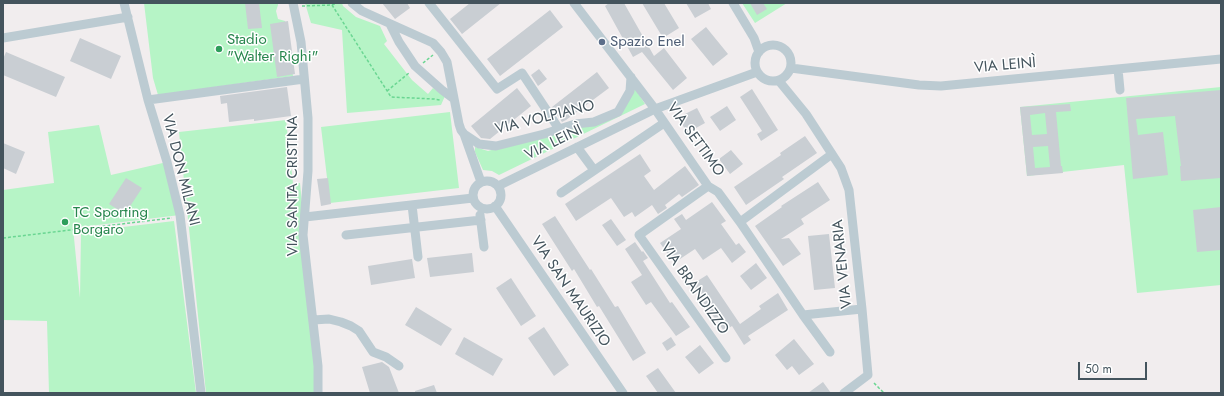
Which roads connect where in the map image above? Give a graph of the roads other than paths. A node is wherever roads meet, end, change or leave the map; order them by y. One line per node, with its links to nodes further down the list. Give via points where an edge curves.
1 (124, 3): 7 (street, VIA DON MILANI)
2 (352, 3): 8 (street, via 362,11)
3 (429, 3): 23 (street, via 497,89 522,73)
4 (574, 3): 15 (street, VIA SETTIMO)
5 (733, 3): 10 (street)
6 (294, 5): 16 (street, VIA SANTA CRISTINA)
7 (128, 16): 9 (street); 19 (street, VIA DON MILANI)
8 (390, 24): 20 (street, via 415,66); 20 (street, via 433,43 441,52 448,62)
9 (3, 38)
10 (762, 50): 12 (street, via 772,45 783,48 790,56); 14 (street, via 755,62)
11 (1221, 59): 13 (street, VIA LEINÌ)
12 (791, 68): 13 (street, VIA LEINÌ, via 941,86); 17 (street)
13 (1118, 69): 18 (street)
14 (757, 72): 17 (street, via 765,80); 21 (street, VIA LEINÌ)
15 (631, 77): 21 (street, VIA SETTIMO); 23 (street, VIA VOLPIANO, via 630,91 618,112 594,122)
16 (304, 79): 19 (street); 36 (street, VIA SANTA CRISTINA, via 308,118)
17 (780, 81): 26 (street, VIA VENARIA, via 806,114)
18 (1120, 90)
19 (148, 100): 49 (street, VIA DON MILANI, via 180,217)
20 (455, 101): 24 (street, via 459,124)
21 (655, 109): 22 (street, VIA SETTIMO); 25 (street, VIA LEINÌ)
22 (664, 123): 27 (street); 30 (street, VIA SETTIMO)
23 (560, 129): 24 (street, VIA VOLPIANO, via 496,146 479,144)
24 (464, 134): 28 (street)
25 (577, 147): 27 (street); 29 (street, VIA LEINÌ)
26 (832, 154): 38 (street); 43 (street, VIA VENARIA, via 842,168 849,190)
27 (594, 170): 31 (street)
28 (481, 182): 29 (street, via 490,181); 32 (street, via 474,188)
29 (498, 186): 34 (street, via 501,195)
30 (708, 186): 38 (street, VIA SETTIMO, via 718,192); 47 (street, VIA BRANDIZZO, via 639,235)
31 (561, 193)
32 (473, 198): 33 (street); 35 (street)
33 (412, 205): 36 (street); 39 (street)
34 (495, 206): 35 (street); 51 (street, VIA SAN MAURIZIO)
35 (482, 208): 37 (street)
36 (305, 217): 45 (street, VIA SANTA CRISTINA, via 303,235)
37 (481, 220): 39 (street); 41 (street)
38 (740, 222): 44 (street, VIA SETTIMO)
39 (414, 228): 40 (street); 42 (street)
40 (346, 235)
41 (484, 247)
42 (418, 257)
43 (862, 309): 44 (street); 52 (street, VIA VENARIA, via 868,375)
44 (803, 315): 46 (street, VIA SETTIMO)
45 (313, 320): 48 (street, via 329,319 351,326 359,331 373,352); 50 (street, VIA SANTA CRISTINA)
46 (830, 352)
47 (726, 358)
48 (399, 366)
49 (201, 393)
50 (318, 393)
51 (623, 393)
52 (844, 393)

